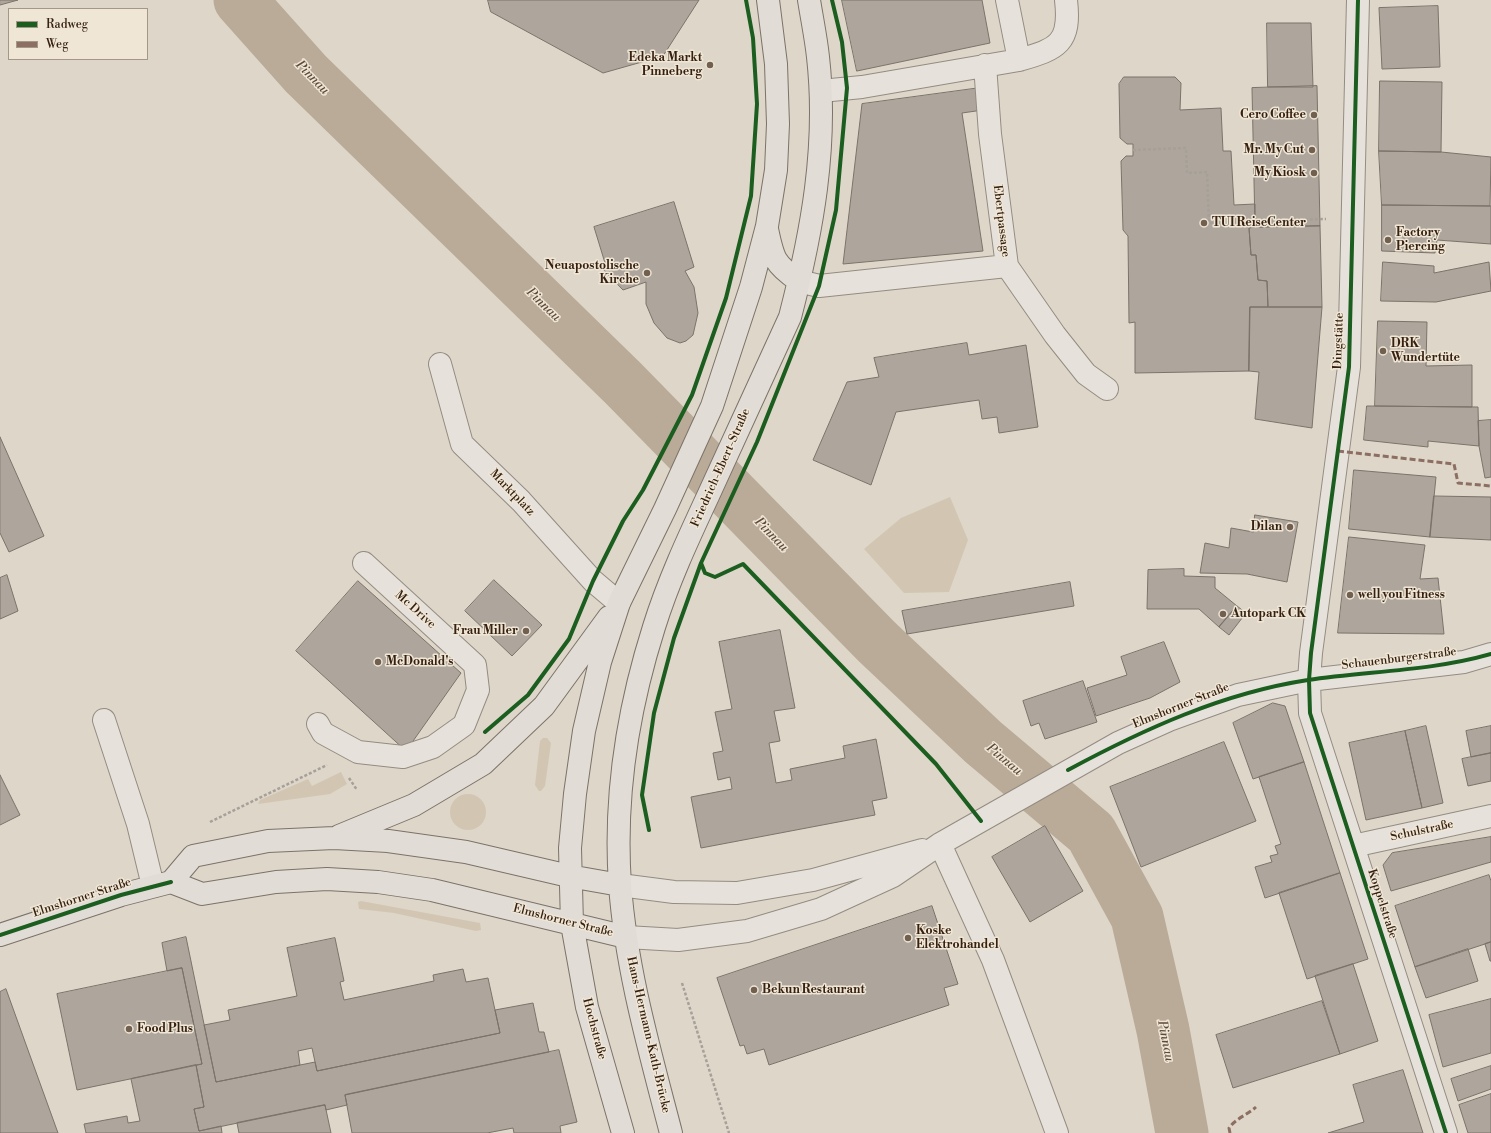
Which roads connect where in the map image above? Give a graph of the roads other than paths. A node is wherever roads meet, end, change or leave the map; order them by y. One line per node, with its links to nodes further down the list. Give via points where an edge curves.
1 (768, 0): 9 (main road, via 776,64 778,124 776,170)
2 (809, 0): 8 (main road, Friedrich-Ebert-Straße)
3 (1007, 0): 6 (street)
4 (1066, 0): 6 (street, via 1065,34 1057,45 1042,54)
5 (1358, 0): 17 (street, Dingstätte, via 1349,367)
6 (1019, 60): 7 (street)
7 (985, 65): 8 (street, via 862,87); 10 (street, Ebertpassage, via 990,134)
8 (821, 91): 11 (main road, Friedrich-Ebert-Straße, via 817,187)
9 (767, 226): 11 (main road, via 772,253 781,269); 15 (main road, via 751,287 712,406)
10 (1007, 266): 11 (street, via 819,286); 13 (street, Ebertpassage, via 1054,335 1086,374)
11 (799, 282): 26 (main road, Friedrich-Ebert-Straße, via 790,317 671,578 654,626 640,675 623,776 619,827)
12 (440, 364): 15 (street, Marktplatz, via 462,444 521,501 593,581)
13 (1107, 389)
14 (364, 563): 19 (street, Mc Drive, via 475,665 478,690 464,725 433,747 403,757 358,752 323,733)
15 (618, 603): 21 (main road, Elmshorner Straße, via 544,706 483,764 414,804); 24 (main road, via 600,662 584,731 572,821)
16 (1491, 654): 17 (street, Schauenburgerstraße, via 1464,662)
17 (1308, 680): 22 (street, Elmshorner Straße, via 1238,694 1118,743); 23 (street, Koppelstraße, via 1310,713)
18 (104, 720): 25 (street, via 138,824)
19 (318, 724)
20 (1491, 816): 23 (street, Schulstraße)
21 (334, 838): 24 (main road, Elmshorner Straße, via 388,841 466,852); 25 (main road, Elmshorner Straße, via 268,841 193,856)
22 (940, 844): 26 (street, Elmshorner Straße, via 813,880 737,893 674,892); 29 (street, Elmshorner Straße, via 893,876 821,909 747,931 678,940); 32 (street, via 993,960)
23 (1353, 846): 33 (street, Koppelstraße)
24 (569, 876): 26 (main road, Elmshorner Straße); 27 (main road)
25 (162, 884): 27 (main road, Elmshorner Straße, via 202,894 276,882 327,879 378,882 432,890); 28 (main road, Elmshorner Straße)
26 (620, 885): 29 (main road, Friedrich-Ebert-Straße)
27 (572, 924): 29 (main road, Elmshorner Straße); 30 (main road, Hochstraße, via 587,1007)
28 (0, 935)
29 (626, 937): 31 (main road, Hans-Hermann-Kath-Brücke, via 644,1025)
30 (623, 1133)
31 (671, 1133)
32 (1057, 1133)
33 (1446, 1133)

